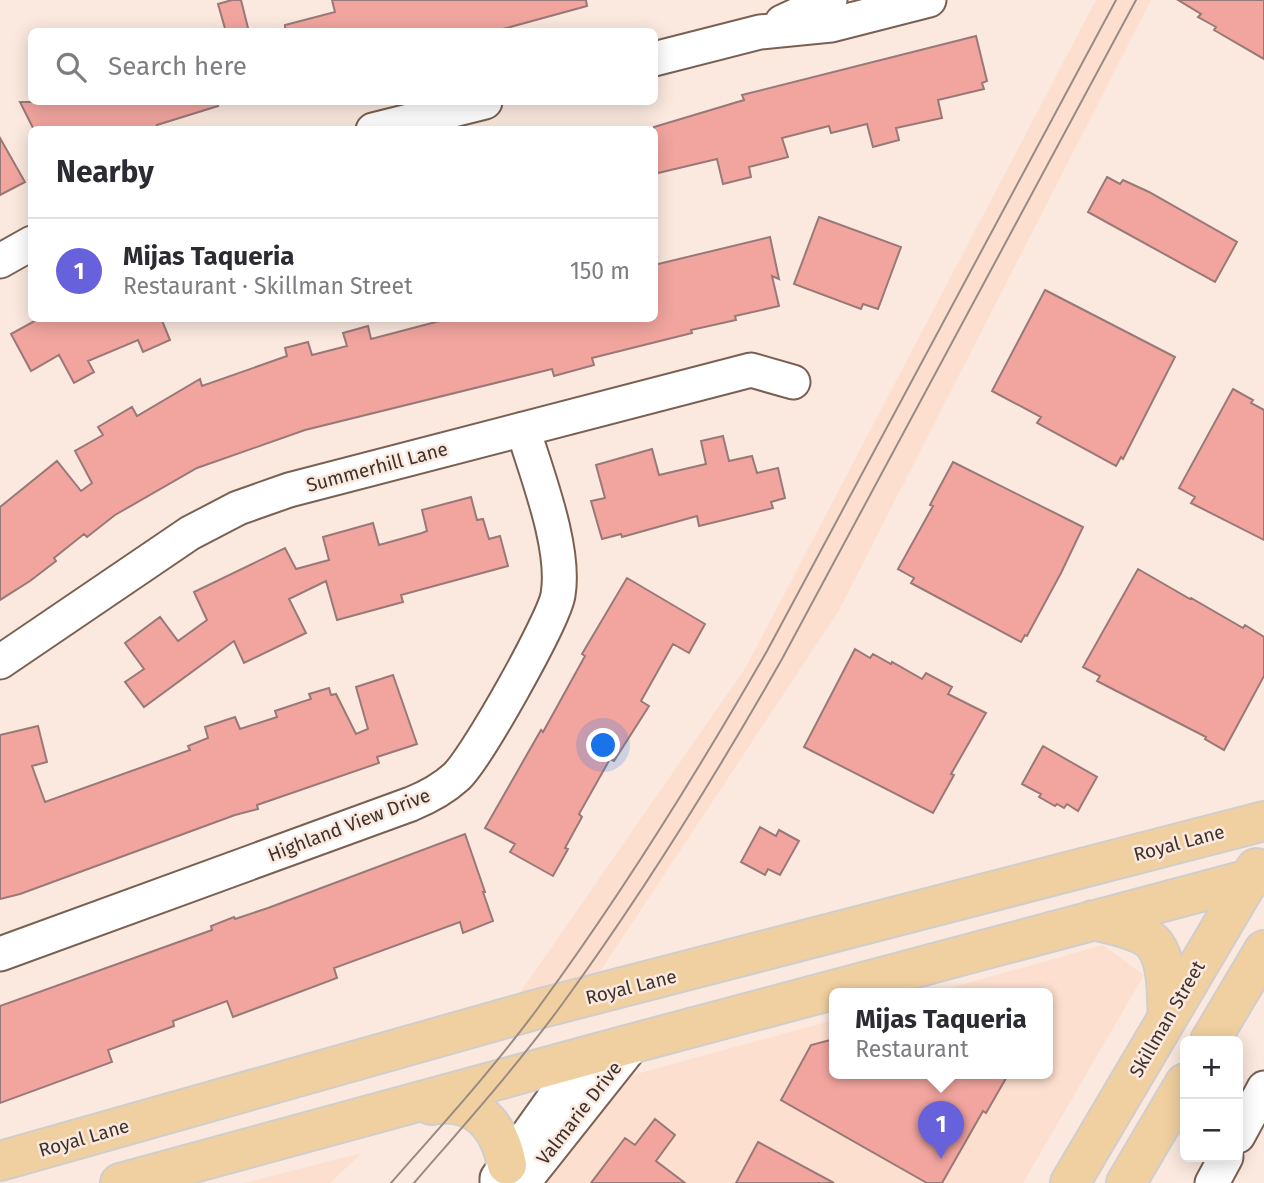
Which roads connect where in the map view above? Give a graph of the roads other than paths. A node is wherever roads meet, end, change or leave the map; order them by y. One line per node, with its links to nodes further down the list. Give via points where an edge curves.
1 (831, 0): 3 (street)
2 (929, 0): 3 (street, via 831,25)
3 (760, 32): 4 (street)
4 (658, 58)
5 (473, 105): 6 (street)
6 (389, 126)
7 (28, 245): 8 (street)
8 (0, 261)
9 (793, 382): 10 (street, Summerhill Lane, via 751,370)
10 (523, 429): 11 (street, Summerhill Lane, via 289,490 238,508 190,533); 17 (street, Highland View Drive, via 557,552 558,596 541,636 458,775 433,795 411,804)
11 (0, 662)
12 (1264, 821): 15 (main road, Royal Lane)
13 (1259, 870): 14 (main road); 20 (main road, Skillman Street)
14 (1093, 920): 18 (main road); 20 (main road, via 1138,934 1155,945 1163,966)
15 (855, 928): 23 (main road, via 779,976 653,1011 607,1037); 28 (main road, Royal Lane, via 538,1009)
16 (1264, 950): 21 (main road)
17 (0, 954)
18 (839, 988)
19 (829, 991): 22 (main road)
20 (1168, 1017): 32 (main road, Skillman Street)
21 (1213, 1036)
22 (634, 1043): 23 (main road); 30 (street, Valmarie Drive)
23 (583, 1057): 26 (main road); 30 (street, Valmarie Drive)
24 (1264, 1088): 27 (street)
25 (1180, 1091): 33 (main road)
26 (370, 1115): 30 (main road, via 447,1102 476,1111 495,1129); 31 (main road)
27 (1243, 1127)
28 (0, 1161)
29 (1223, 1162): 34 (street)
30 (509, 1177)
31 (120, 1183)
32 (1070, 1183)
33 (1126, 1183)
34 (1212, 1183)

